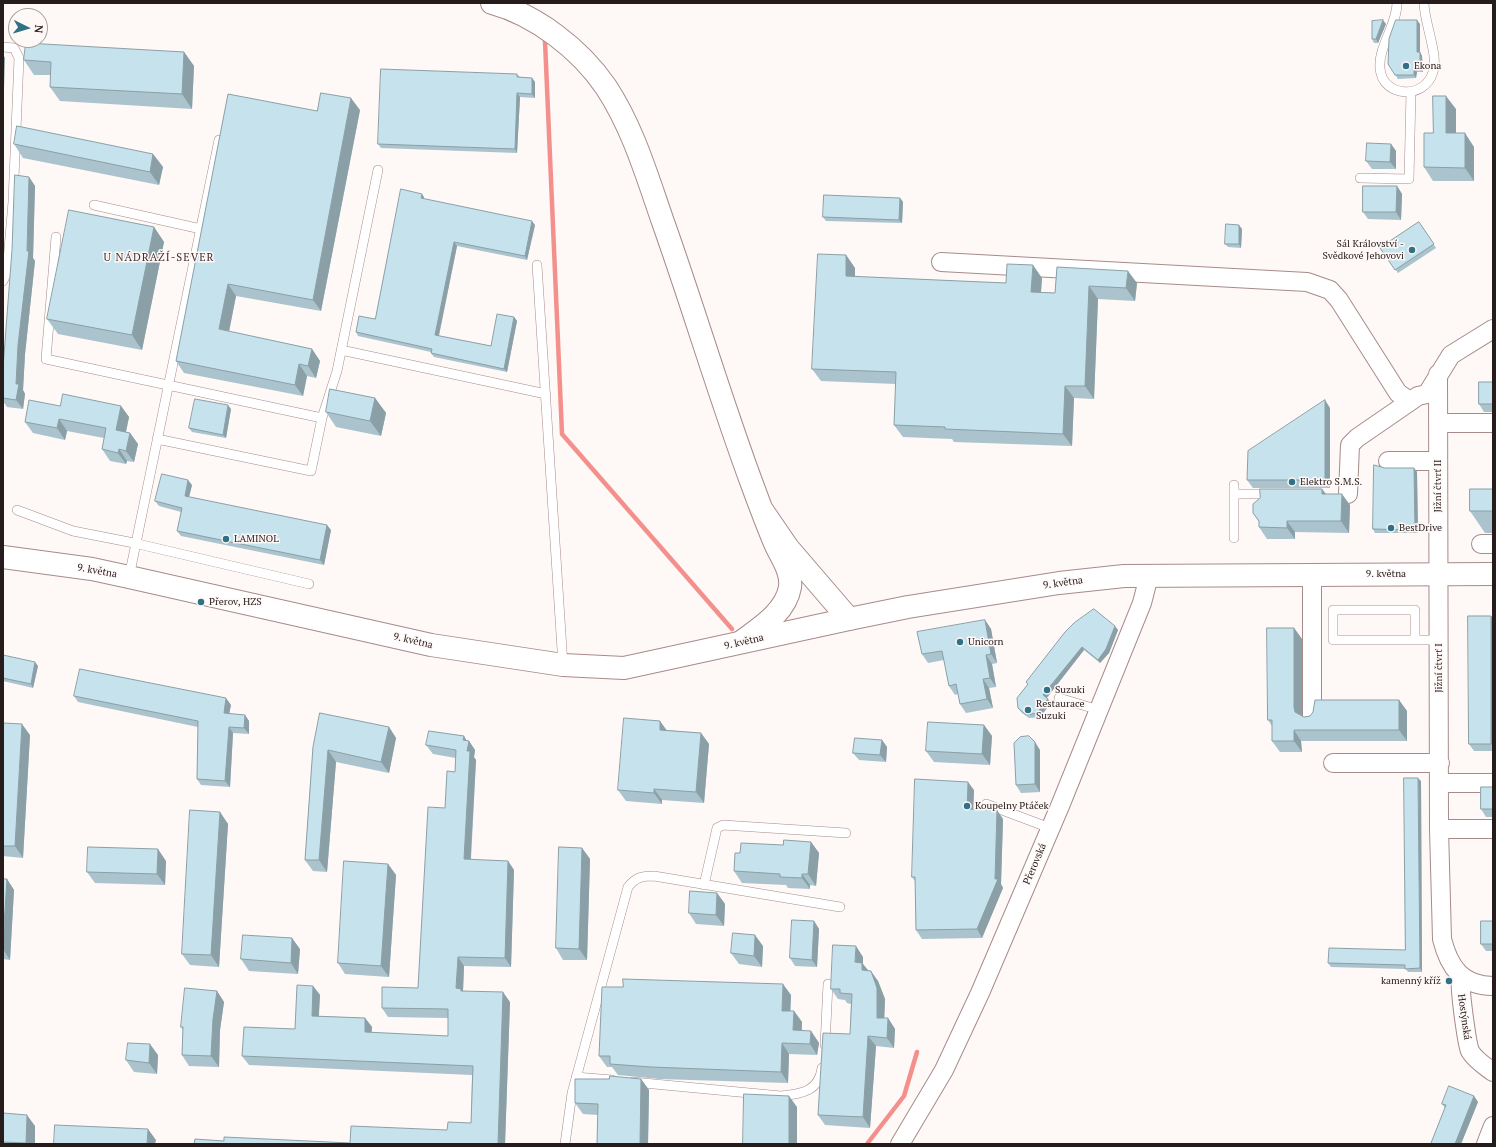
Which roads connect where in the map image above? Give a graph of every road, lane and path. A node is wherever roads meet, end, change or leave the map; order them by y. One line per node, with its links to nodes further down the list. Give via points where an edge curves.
1 (492, 3): 30 (main road, via 529,18 568,46 588,64 606,87 620,113 648,180 740,453)
2 (1397, 3): 5 (lane, via 1397,12 1380,67 1382,77 1393,89)
3 (1424, 3): 5 (lane, via 1434,71 1426,85)
4 (3, 47): 14 (lane, via 14,48 19,58 13,202 7,272)
5 (1411, 92): 8 (lane, via 1409,179)
6 (221, 131): 10 (lane)
7 (378, 170): 16 (lane)
8 (1360, 178)
9 (94, 205): 10 (lane)
10 (200, 229): 18 (lane)
11 (56, 237): 18 (lane, via 46,359)
12 (941, 262): 20 (street, via 1307,282 1330,290 1339,300 1398,393)
13 (537, 265): 19 (lane)
14 (3, 281)
15 (1493, 329): 17 (street, via 1450,355)
16 (341, 350): 19 (lane); 21 (lane)
17 (1438, 374): 20 (street, via 1427,394); 22 (street, Jižní čtvrť II)
18 (168, 386): 21 (lane); 24 (lane)
19 (546, 394): 44 (lane)
20 (1410, 401): 28 (street, via 1350,445)
21 (322, 418): 24 (lane, via 311,471)
22 (1439, 423): 23 (street); 26 (street, Jižní čtvrť II)
23 (1493, 423)
24 (157, 439): 32 (lane)
25 (1388, 461): 26 (street)
26 (1438, 461): 35 (street, Jižní čtvrť II)
27 (1280, 494): 31 (lane, via 1234,490)
28 (1344, 494)
29 (17, 510): 32 (lane, via 73,531)
30 (762, 510): 40 (main road, via 788,548); 43 (main road, via 774,543 788,569 790,586 783,605 776,614)
31 (1234, 538)
32 (134, 543): 38 (lane); 39 (lane)
33 (3, 557): 38 (main road, 9. května, via 92,569)
34 (1312, 574): 35 (main road, 9. května); 37 (main road, 9. května); 47 (street)
35 (1439, 574): 36 (main road, 9. května); 42 (street, Jižní čtvrť I)
36 (1493, 574)
37 (1149, 576): 40 (main road, 9. května, via 1059,583); 46 (street, Přerovská, via 1142,603)
38 (129, 577): 44 (main road, 9. května, via 431,645)
39 (309, 584)
40 (849, 619): 43 (main road, 9. května)
41 (1415, 640): 41 (lane, via 1415,610 1333,610 1333,640); 42 (lane)
42 (1439, 640): 49 (street, Jižní čtvrť I)
43 (741, 642): 44 (main road, 9. května, via 624,668)
44 (564, 665)
45 (1059, 698): 46 (lane)
46 (1099, 710): 53 (street, Přerovská)
47 (1312, 718)
48 (1333, 763): 49 (street)
49 (1440, 763): 50 (street, Jižní čtvrť I)
50 (1440, 783): 51 (street); 54 (street, Jižní čtvrť I)
51 (1493, 783)
52 (986, 804): 53 (lane)
53 (1050, 828): 66 (street, Přerovská, via 980,993 950,1056)
54 (1439, 829): 55 (street); 59 (street, Jižní čtvrť I, via 1442,940)
55 (1493, 829)
56 (846, 833): 57 (lane, via 723,825 717,828)
57 (704, 885): 58 (lane); 63 (lane, via 654,876 639,876 628,887)
58 (840, 907)
59 (1456, 970): 61 (street, via 1478,984); 62 (street, Hostýnská, via 1468,1046 1476,1058)
60 (828, 984): 63 (lane, via 821,1078 812,1088 797,1095 781,1096)
61 (1493, 986)
62 (1493, 1072)
63 (576, 1077): 65 (lane)
64 (1493, 1126): 67 (street)
65 (565, 1144)
66 (900, 1144)
67 (1486, 1144)

